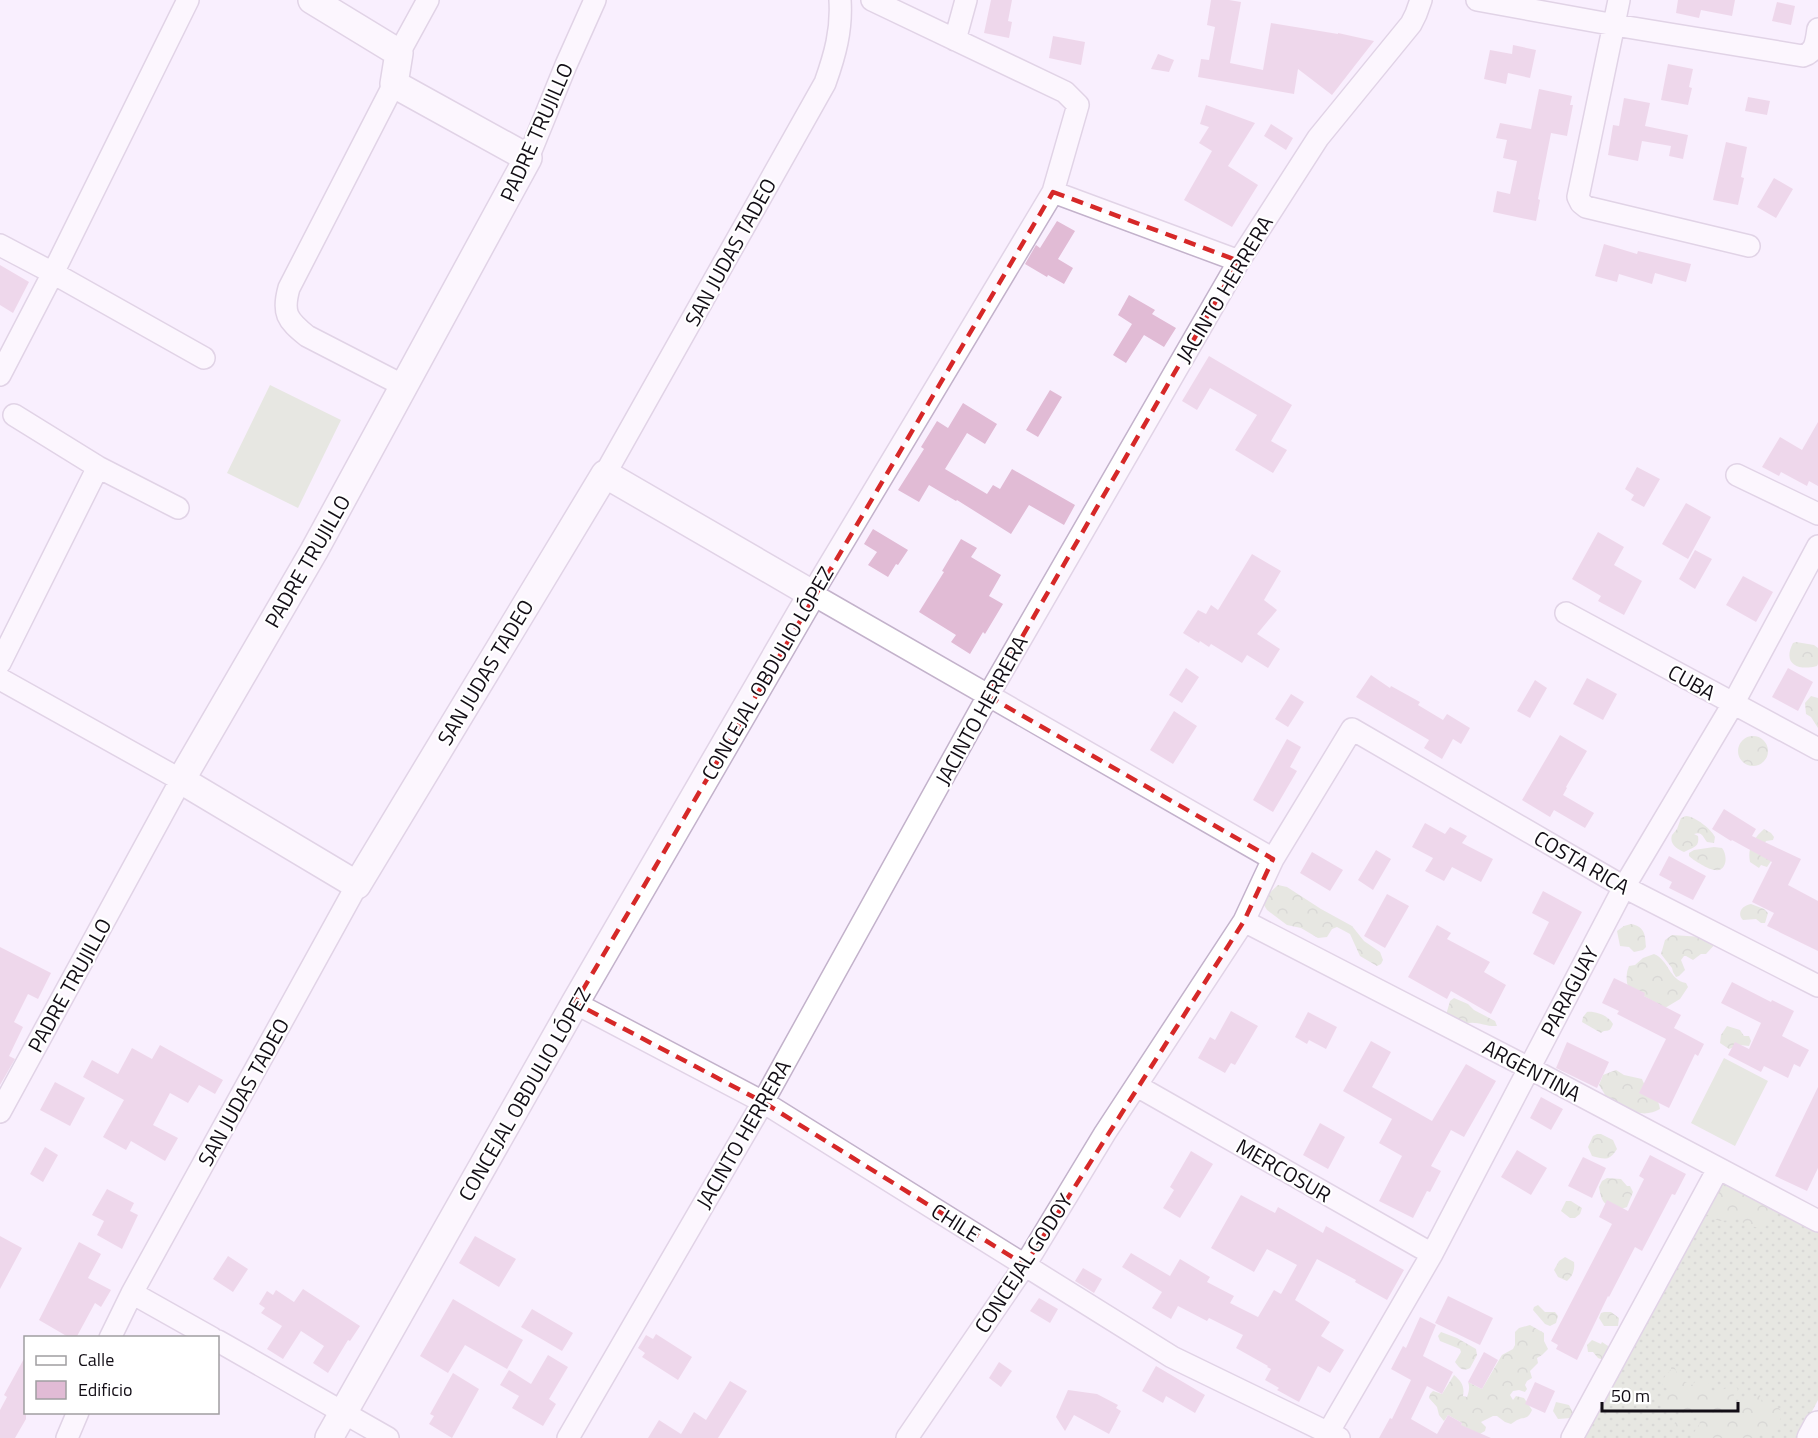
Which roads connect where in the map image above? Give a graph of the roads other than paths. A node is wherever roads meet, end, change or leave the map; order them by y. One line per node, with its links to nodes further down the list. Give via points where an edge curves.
1 (188, 0): 21 (street)
2 (312, 0): 14 (street)
3 (428, 0): 14 (street)
4 (596, 0): 16 (street, PADRE TRUJILLO)
5 (840, 0): 27 (street, SAN JUDAS TADEO, via 836,50 825,83)
6 (872, 0): 13 (street, CONCEJAL OBDULIO LÓPEZ)
7 (966, 0): 13 (street)
8 (1421, 0): 20 (street, JACINTO HERRERA, via 1411,24 1311,147)
9 (1476, 0): 11 (street)
10 (1619, 0): 11 (street)
11 (1615, 26): 12 (street, via 1803,56 1814,48); 19 (street, via 1579,201 1586,207)
12 (1818, 29)
13 (955, 40): 17 (street, CONCEJAL OBDULIO LÓPEZ, via 1065,92 1078,105)
14 (399, 53): 15 (street)
15 (394, 84): 16 (street); 24 (street, via 289,288 285,303 286,316 306,336)
16 (528, 158): 24 (street, PADRE TRUJILLO)
17 (1053, 192): 20 (street); 32 (street, CONCEJAL OBDULIO LÓPEZ)
18 (0, 245): 21 (street)
19 (1749, 246)
20 (1239, 261): 36 (street, JACINTO HERRERA)
21 (53, 273): 22 (street); 23 (street)
22 (204, 358)
23 (0, 375)
24 (404, 386): 40 (street, PADRE TRUJILLO)
25 (14, 415): 26 (street)
26 (98, 467): 29 (street); 34 (street)
27 (605, 474): 32 (street); 42 (street, SAN JUDAS TADEO)
28 (1737, 474): 30 (street)
29 (177, 508)
30 (1818, 514)
31 (1818, 546): 37 (street, PARAGUAY)
32 (812, 594): 36 (street); 46 (street, CONCEJAL OBDULIO LÓPEZ)
33 (1566, 613): 37 (street, CUBA)
34 (0, 663)
35 (0, 678): 40 (street)
36 (988, 696): 41 (street); 49 (street, JACINTO HERRERA)
37 (1733, 704): 39 (street, CUBA); 43 (street, PARAGUAY)
38 (1352, 729): 41 (street, CONCEJAL GODOY); 43 (street, COSTA RICA)
39 (1818, 749)
40 (181, 780): 42 (street); 50 (street, PADRE TRUJILLO)
41 (1273, 860): 44 (street, CONCEJAL GODOY)
42 (357, 885): 55 (street, SAN JUDAS TADEO)
43 (1624, 887): 45 (street, COSTA RICA); 47 (street, PARAGUAY)
44 (1244, 921): 47 (street, ARGENTINA); 48 (street, CONCEJAL GODOY)
45 (1818, 986)
46 (575, 1003): 49 (street, CHILE); 59 (street, CONCEJAL OBDULIO LÓPEZ)
47 (1529, 1068): 51 (street, ARGENTINA); 53 (street, PARAGUAY)
48 (1137, 1086): 53 (street, MERCOSUR); 54 (street, CONCEJAL GODOY)
49 (763, 1102): 54 (street, CHILE); 66 (street, JACINTO HERRERA)
50 (0, 1112)
51 (1718, 1169): 52 (street, ARGENTINA); 68 (street)
52 (1818, 1221)
53 (1432, 1254): 62 (street, PARAGUAY)
54 (1025, 1265): 62 (street, CHILE, via 1173,1357); 67 (street, CONCEJAL GODOY)
55 (132, 1293): 56 (street, SAN JUDAS TADEO); 57 (street)
56 (111, 1336)
57 (208, 1336)
58 (219, 1342): 59 (street)
59 (344, 1411): 64 (street, CONCEJAL OBDULIO LÓPEZ); 65 (street)
60 (78, 1414): 63 (street)
61 (1818, 1425): 69 (street)
62 (1331, 1436)
63 (67, 1438)
64 (329, 1438)
65 (388, 1438)
66 (567, 1438)
67 (907, 1438)
68 (1572, 1438)
69 (1811, 1438)

